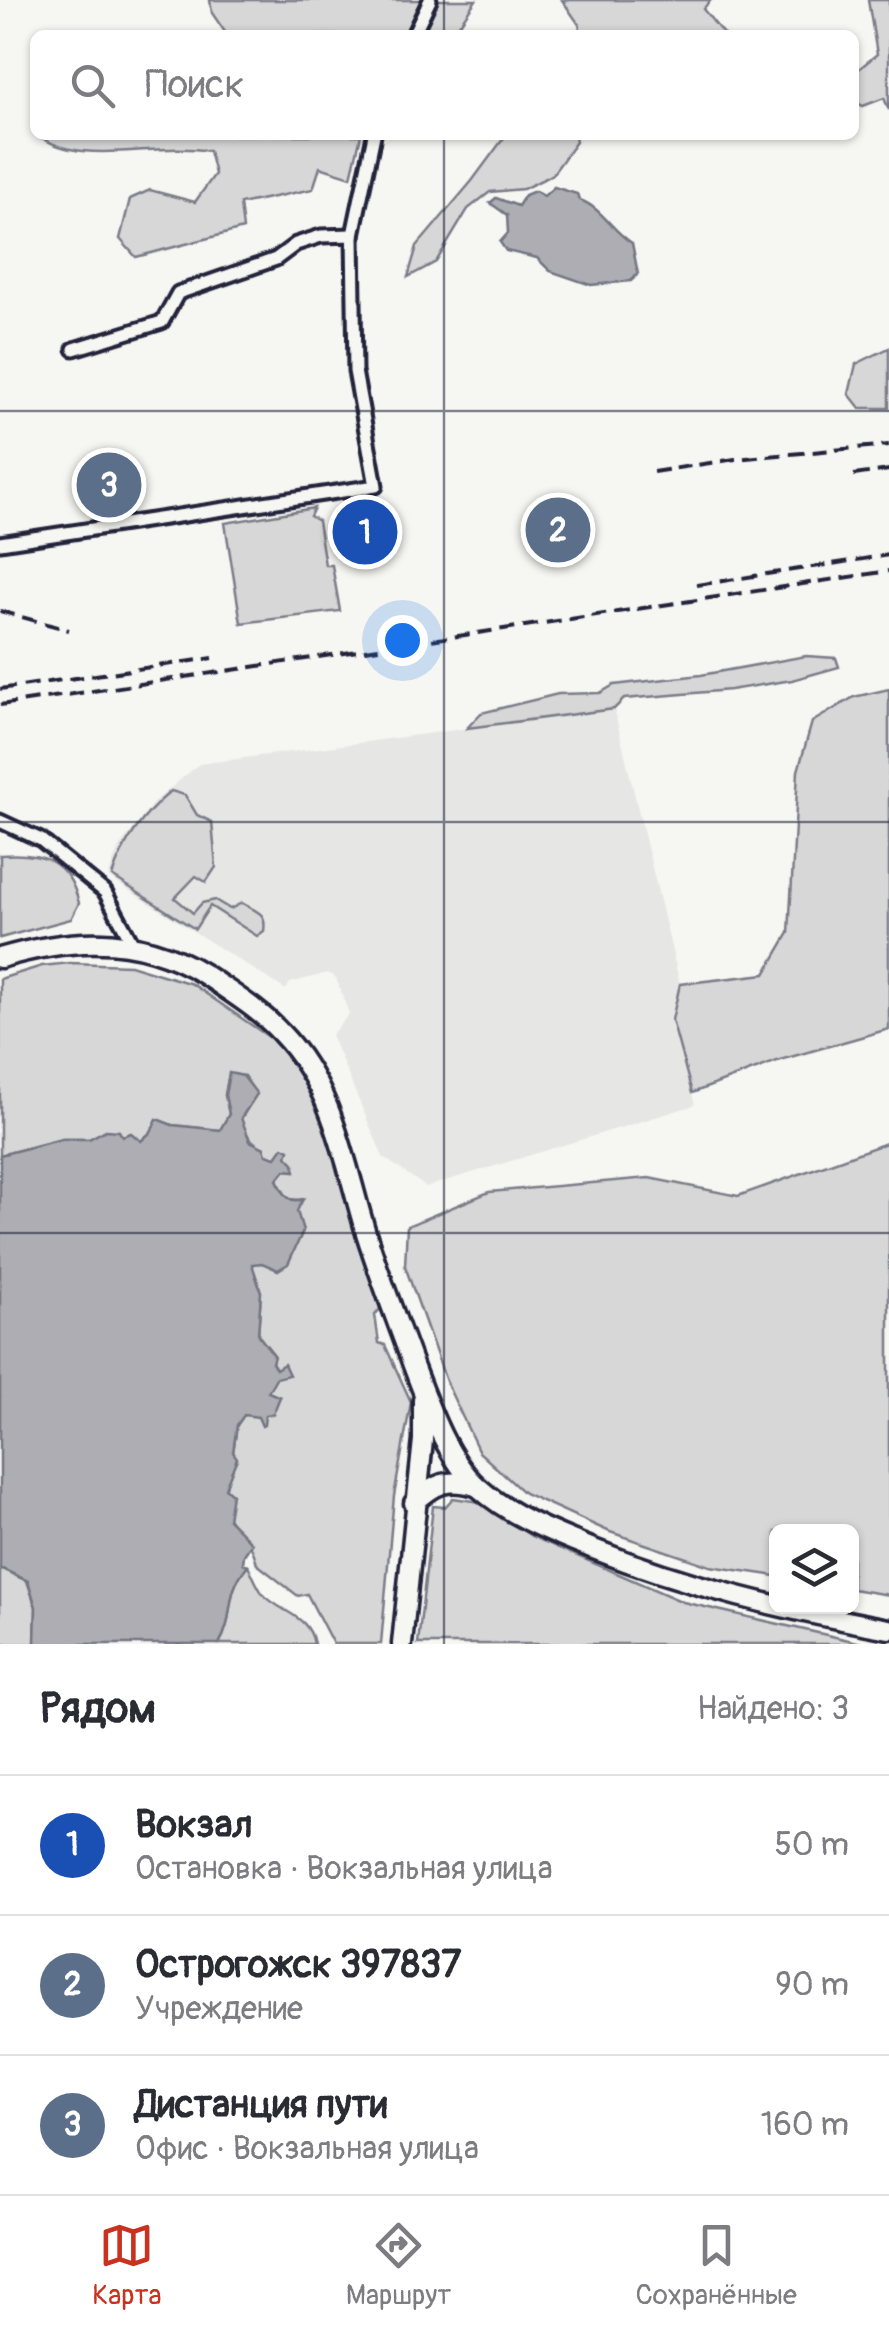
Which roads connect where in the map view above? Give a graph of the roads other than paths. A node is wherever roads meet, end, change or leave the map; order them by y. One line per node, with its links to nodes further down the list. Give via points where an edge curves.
1 (430, 0): 2 (street)
2 (416, 30)
3 (373, 140): 4 (street)
4 (354, 235): 5 (street, via 296,244 276,259 178,293 162,322); 6 (street, via 354,370 376,486)
5 (74, 349)
6 (0, 543)
7 (0, 820): 8 (street, via 40,840 105,892)
8 (134, 946): 9 (main road, via 70,943); 10 (main road, via 200,971 282,1034 302,1061 343,1146)
9 (0, 958)
10 (422, 1390): 11 (main road); 12 (main road)
11 (476, 1486): 12 (main road, via 438,1482); 13 (main road, via 520,1517 636,1566 748,1601)
12 (414, 1503): 14 (main road)
13 (889, 1629)
14 (402, 1644)

